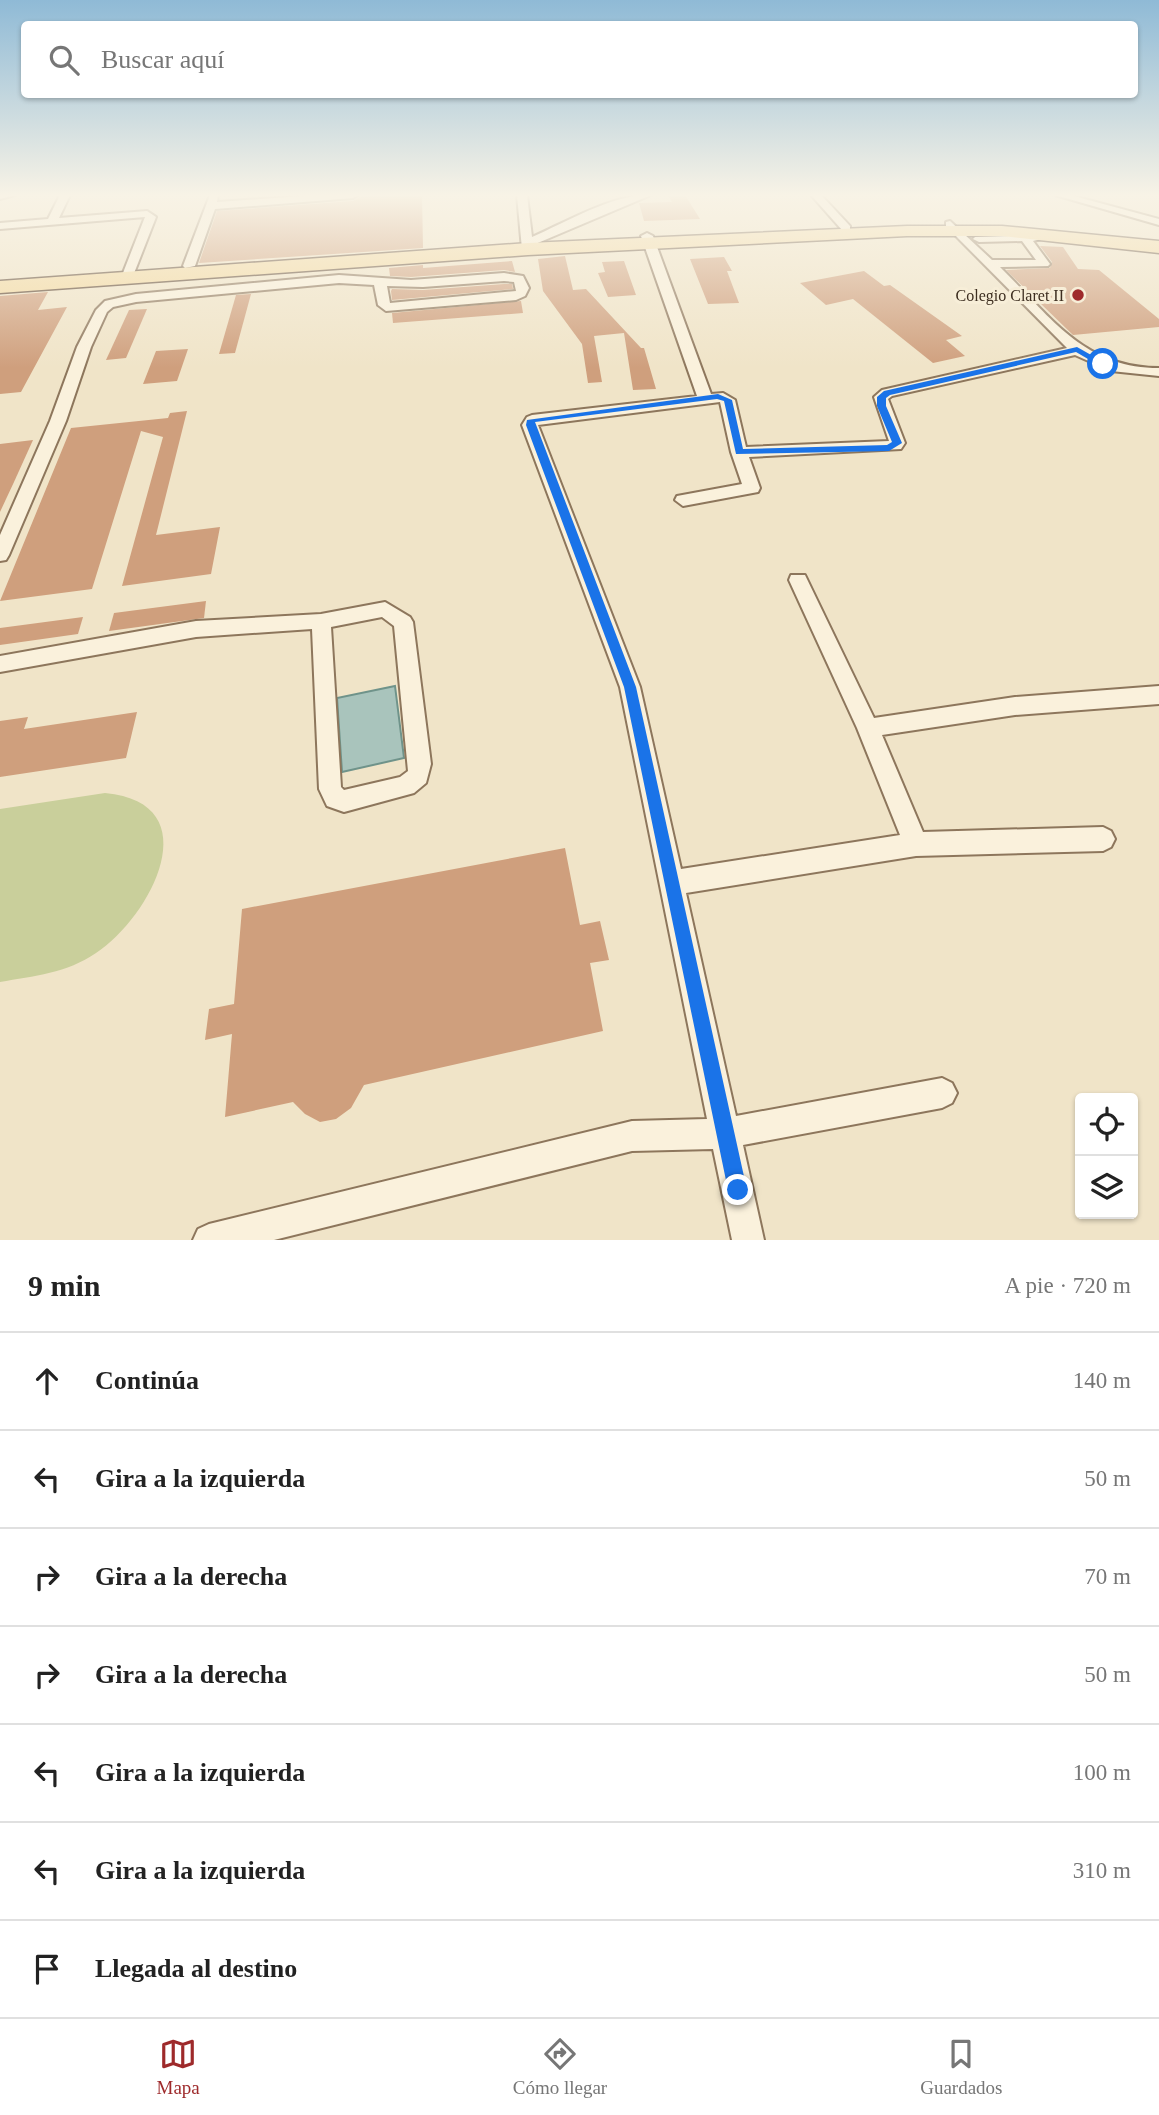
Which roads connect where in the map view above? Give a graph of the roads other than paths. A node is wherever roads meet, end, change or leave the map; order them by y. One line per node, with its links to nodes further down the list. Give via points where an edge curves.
1 (137, 253): 11 (street)
2 (195, 253): 10 (street)
3 (412, 253): 10 (main road)
4 (430, 253): 11 (main road)
5 (653, 253): 19 (street)
6 (985, 253): 9 (street)
7 (985, 253): 9 (street)
8 (1036, 253): 9 (street, via 1044,264)
9 (995, 263): 17 (street)
10 (190, 266): 11 (main road)
11 (128, 274): 12 (main road); 15 (main road)
12 (0, 279)
13 (380, 282): 14 (street); 16 (street, via 386,307); 22 (street, via 339,279 109,304 84,347 58,421)
14 (450, 282): 16 (street); 16 (street, via 504,276 522,283 516,296)
15 (0, 287)
16 (453, 301)
17 (1077, 350): 18 (street, via 1117,369); 20 (street, via 887,393 881,397 882,406 897,443 889,448)
18 (1159, 372)
19 (705, 397): 20 (street, via 728,400); 30 (street, via 538,417 530,425 630,687)
20 (739, 452): 21 (street, via 752,488)
21 (683, 500)
22 (0, 555)
23 (797, 580): 27 (street)
24 (321, 621): 24 (street, via 385,609 403,622 420,764 418,776 406,786 344,801 335,798 330,789); 25 (street, via 206,628)
25 (0, 664)
26 (1159, 695): 27 (street, via 1015,706)
27 (868, 728): 29 (street)
28 (1103, 839): 29 (street)
29 (916, 844): 30 (street)
30 (672, 883): 32 (street)
31 (942, 1093): 32 (street)
32 (727, 1133): 33 (street, via 632,1136); 35 (street)
33 (286, 1231): 34 (street)
34 (209, 1240)
35 (748, 1240)

